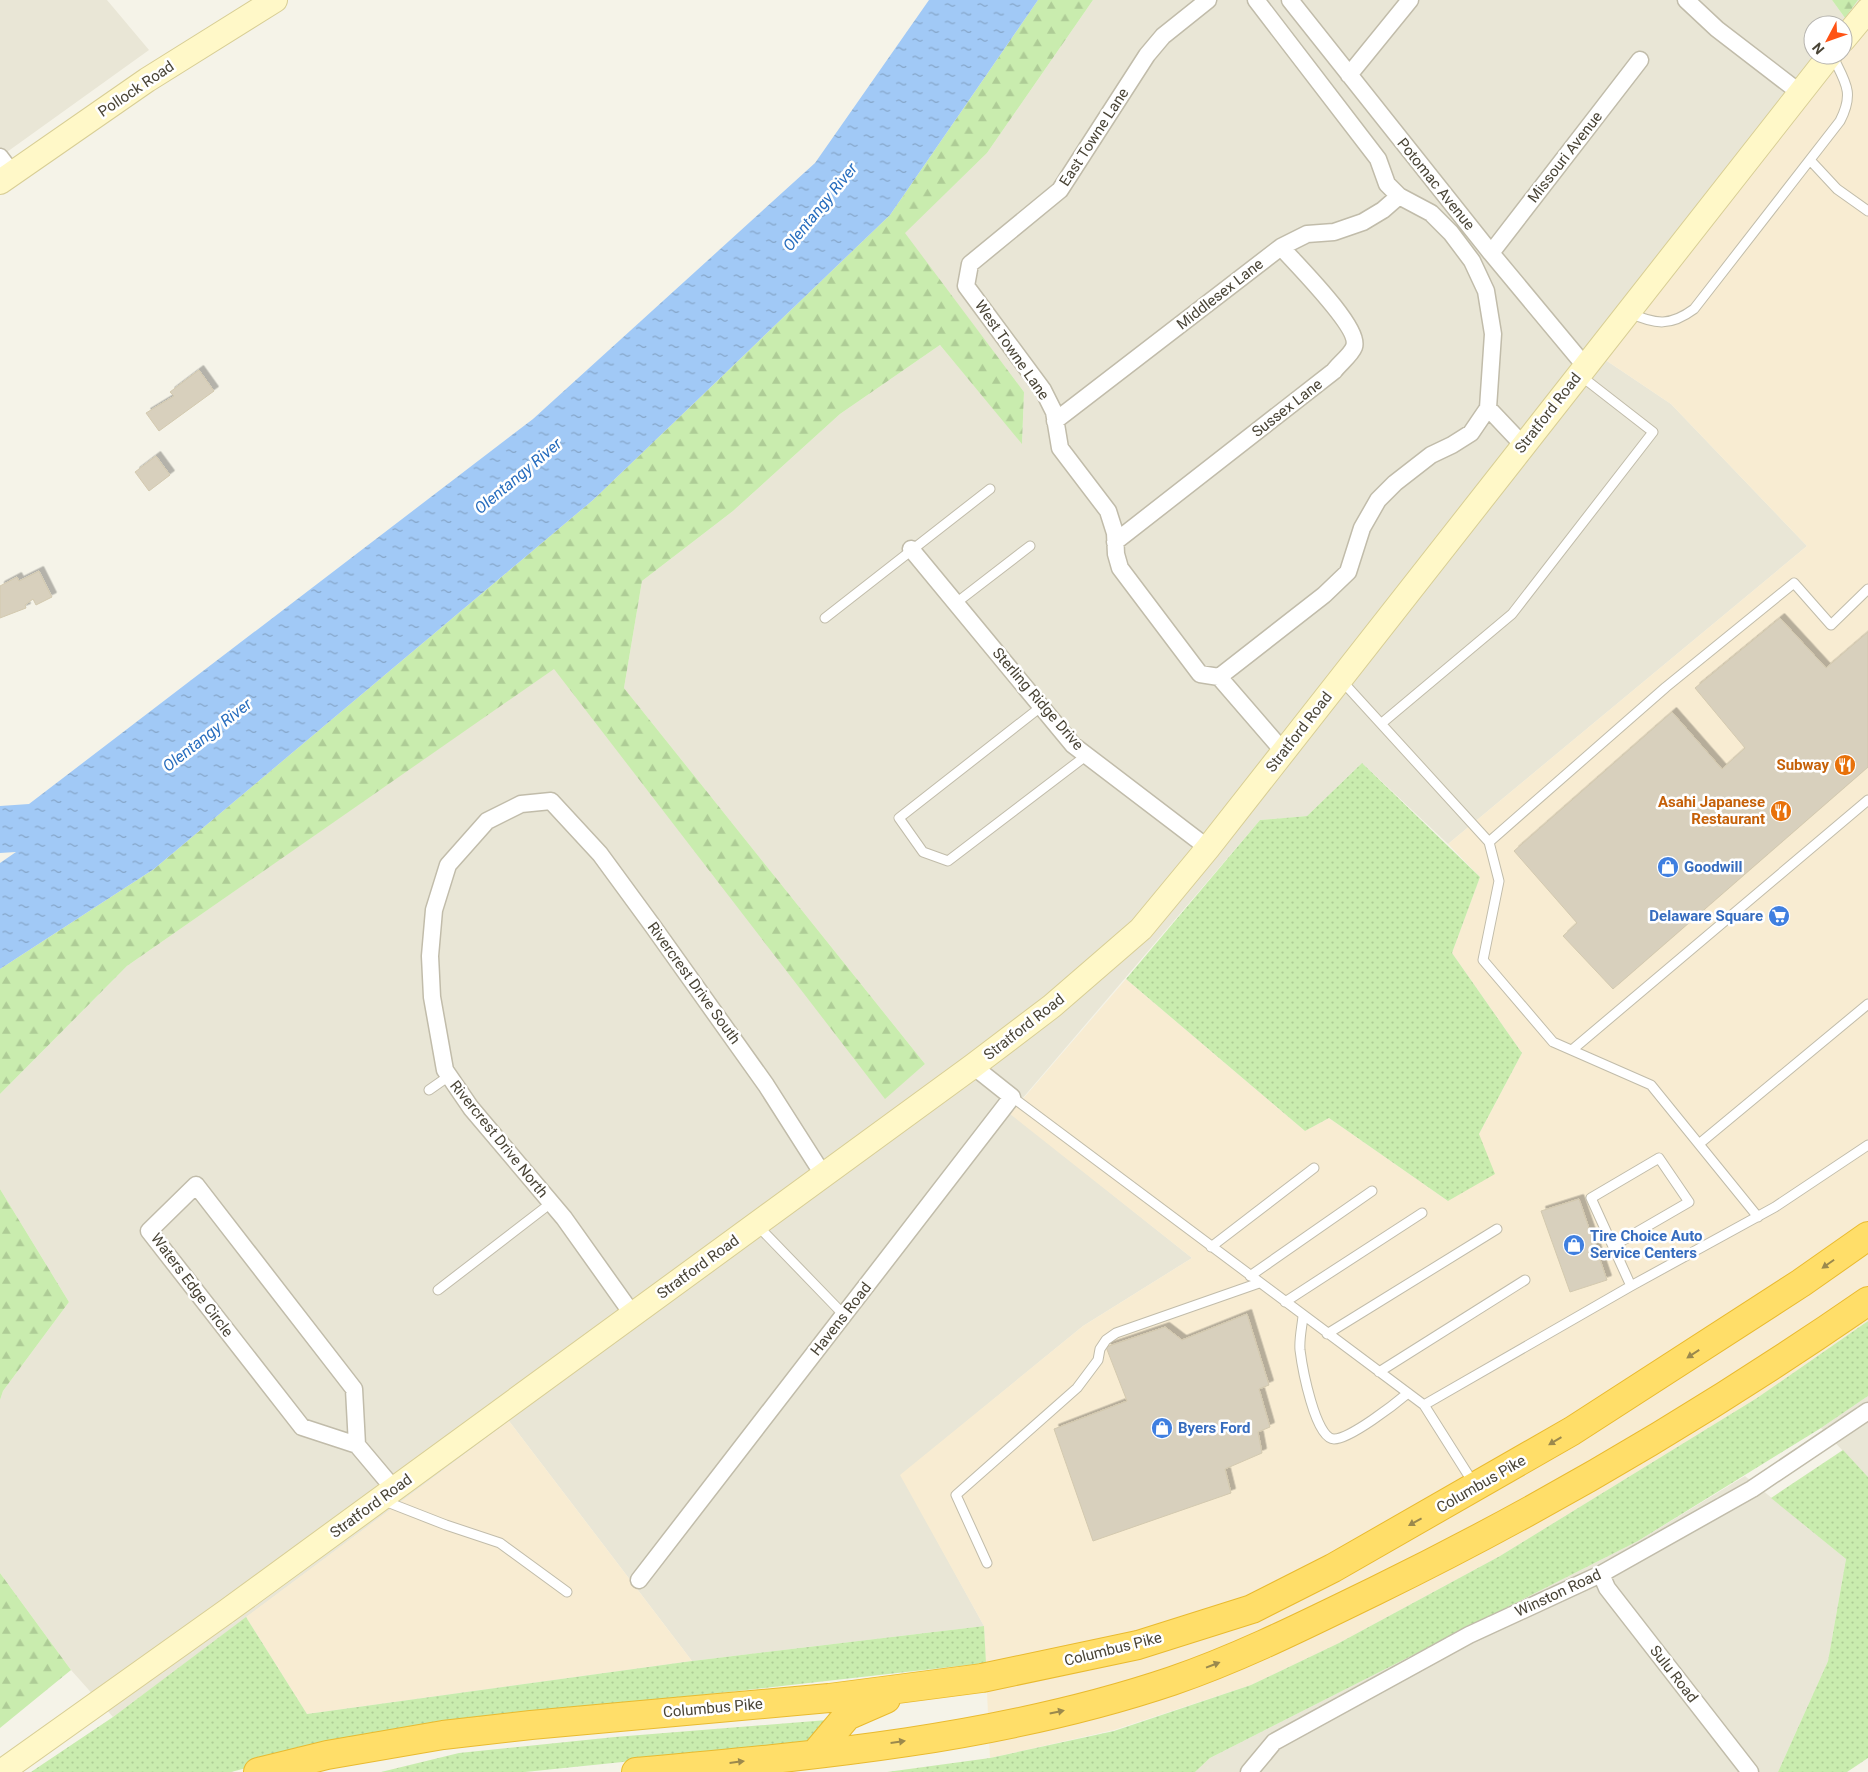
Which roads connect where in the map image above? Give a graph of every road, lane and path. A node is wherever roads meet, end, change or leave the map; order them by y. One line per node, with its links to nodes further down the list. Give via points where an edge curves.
1 (275, 0): 15 (street, Pollock Road)
2 (1208, 0): 20 (street, East Towne Lane, via 1163,36 1147,55 1060,190)
3 (1256, 0): 16 (street, via 1378,160 1387,184)
4 (1290, 0): 12 (street, Potomac Avenue)
5 (1410, 0): 12 (street)
6 (1686, 0): 13 (street, via 1717,29)
7 (1868, 10): 8 (street)
8 (1853, 28)
9 (1640, 60): 19 (street, Missouri Avenue)
10 (1822, 65): 13 (street, Stratford Road)
11 (1836, 65): 14 (lane, via 1848,88 1848,105 1840,121)
12 (1348, 75): 19 (street, Potomac Avenue)
13 (1799, 92): 21 (street, Stratford Road)
14 (1810, 160): 17 (lane, via 1837,188); 21 (lane, via 1694,309 1679,320 1662,323)
15 (4, 171)
16 (1399, 196): 18 (street, Middlesex Lane, via 1363,222 1334,232 1307,234); 23 (street, via 1431,213 1451,233 1472,261 1486,291 1493,334)
17 (1868, 211)
18 (1281, 247): 24 (street, Middlesex Lane); 27 (street, Sussex Lane, via 1344,319 1354,338 1354,348 1334,370)
19 (1491, 253): 22 (street, Potomac Avenue)
20 (970, 264): 24 (street, West Towne Lane, via 966,286 1043,390)
21 (1628, 312): 22 (street, Stratford Road)
22 (1582, 370): 25 (street, Stratford Road); 36 (lane, via 1653,432 1512,614)
23 (1488, 408): 25 (street); 33 (street, via 1471,433 1431,455 1378,500 1362,528 1348,572 1324,595)
24 (1055, 421): 27 (street, West Towne Lane, via 1060,448 1108,511)
25 (1524, 445): 34 (street, Stratford Road)
26 (990, 489): 29 (lane)
27 (1116, 542): 33 (street, West Towne Lane, via 1120,568 1138,594 1200,674)
28 (1030, 546): 31 (lane)
29 (911, 548): 31 (street, Sterling Ridge Drive); 32 (lane)
30 (1868, 589): 41 (lane, via 1831,625 1794,584 1666,687)
31 (956, 603): 35 (street, Sterling Ridge Drive)
32 (825, 618)
33 (1219, 677): 37 (street)
34 (1340, 679): 36 (lane); 37 (street, Stratford Road)
35 (1042, 706): 38 (street, Sterling Ridge Drive, via 1074,745); 38 (lane, via 899,818 923,852 948,861)
36 (1382, 723): 41 (lane)
37 (1283, 751): 42 (street, Stratford Road)
38 (1087, 755): 42 (street, Sterling Ridge Drive)
39 (1868, 800): 44 (lane)
40 (551, 801): 46 (street, Rivercrest Drive North, via 521,804 487,821 448,865 434,910 432,997 445,1070); 52 (street, Rivercrest Drive South, via 600,854 652,925 766,1085)
41 (1489, 842): 44 (lane, via 1499,881 1483,960 1553,1042)
42 (1208, 848): 45 (street, Stratford Road, via 1141,929 1052,1006)
43 (1868, 1004): 49 (lane)
44 (1572, 1050): 49 (lane, via 1651,1085)
45 (973, 1066): 48 (street); 52 (street, Stratford Road)
46 (449, 1076): 47 (lane); 54 (street, Rivercrest Drive North, via 471,1108)
47 (429, 1090)
48 (1012, 1097): 61 (lane); 70 (street, Havens Road)
49 (1699, 1144): 56 (lane)
50 (1868, 1145): 56 (lane)
51 (1314, 1168): 61 (lane)
52 (824, 1176): 57 (street, Stratford Road)
53 (1372, 1191): 62 (lane)
54 (551, 1203): 66 (lane); 69 (street, Rivercrest Drive North)
55 (1422, 1213): 68 (lane)
56 (1758, 1217): 65 (lane)
57 (757, 1224): 69 (street, Stratford Road); 70 (lane)
58 (1497, 1229): 72 (lane)
59 (1868, 1236): 78 (highway, Columbus Pike, one-way to 78, via 1650,1381)
60 (1613, 1246): 60 (lane, via 1590,1198 1659,1158 1688,1202); 65 (lane)
61 (1212, 1247): 62 (lane)
62 (1250, 1276): 64 (lane)
63 (1525, 1280): 73 (lane)
64 (1259, 1283): 68 (lane); 80 (lane, via 1116,1333 1106,1340 1098,1360 1077,1388 956,1495)
65 (1631, 1286): 75 (lane)
66 (438, 1290)
67 (1868, 1301): 85 (highway, one-way to 67, via 1078,1708 1171,1681 1225,1661 1450,1554 1600,1472)
68 (1285, 1302): 71 (lane)
69 (633, 1315): 79 (street, Stratford Road)
70 (844, 1316): 82 (street, Havens Road)
71 (1303, 1316): 72 (lane); 74 (lane, via 1300,1349 1316,1418 1326,1437 1340,1438)
72 (1327, 1334): 73 (lane)
73 (1379, 1372): 74 (lane)
74 (1408, 1393): 75 (lane)
75 (1424, 1405): 78 (lane)
76 (1868, 1411): 81 (street, Winston Road, via 1752,1489)
77 (357, 1445): 77 (street, Waters Edge Circle, via 354,1390 196,1186 149,1231 302,1427); 79 (street)
78 (1476, 1488): 84 (highway, Columbus Pike, one-way to 84, via 1252,1609 1138,1646 1036,1668)
79 (387, 1494): 83 (lane, via 446,1525 500,1543); 86 (street, Stratford Road, via 228,1612)
80 (987, 1563)
81 (1601, 1574): 89 (street, Winston Road, via 1469,1635 1368,1688 1274,1742); 90 (street, Sulu Road, via 1623,1610)
82 (639, 1580)
83 (567, 1592)
84 (908, 1689): 85 (highway, via 847,1716); 87 (highway, Columbus Pike, via 463,1733 373,1746)
85 (811, 1763): 88 (highway, one-way to 85)
86 (0, 1772)
87 (258, 1772)
88 (636, 1772)
89 (1249, 1772)
90 (1750, 1772)

